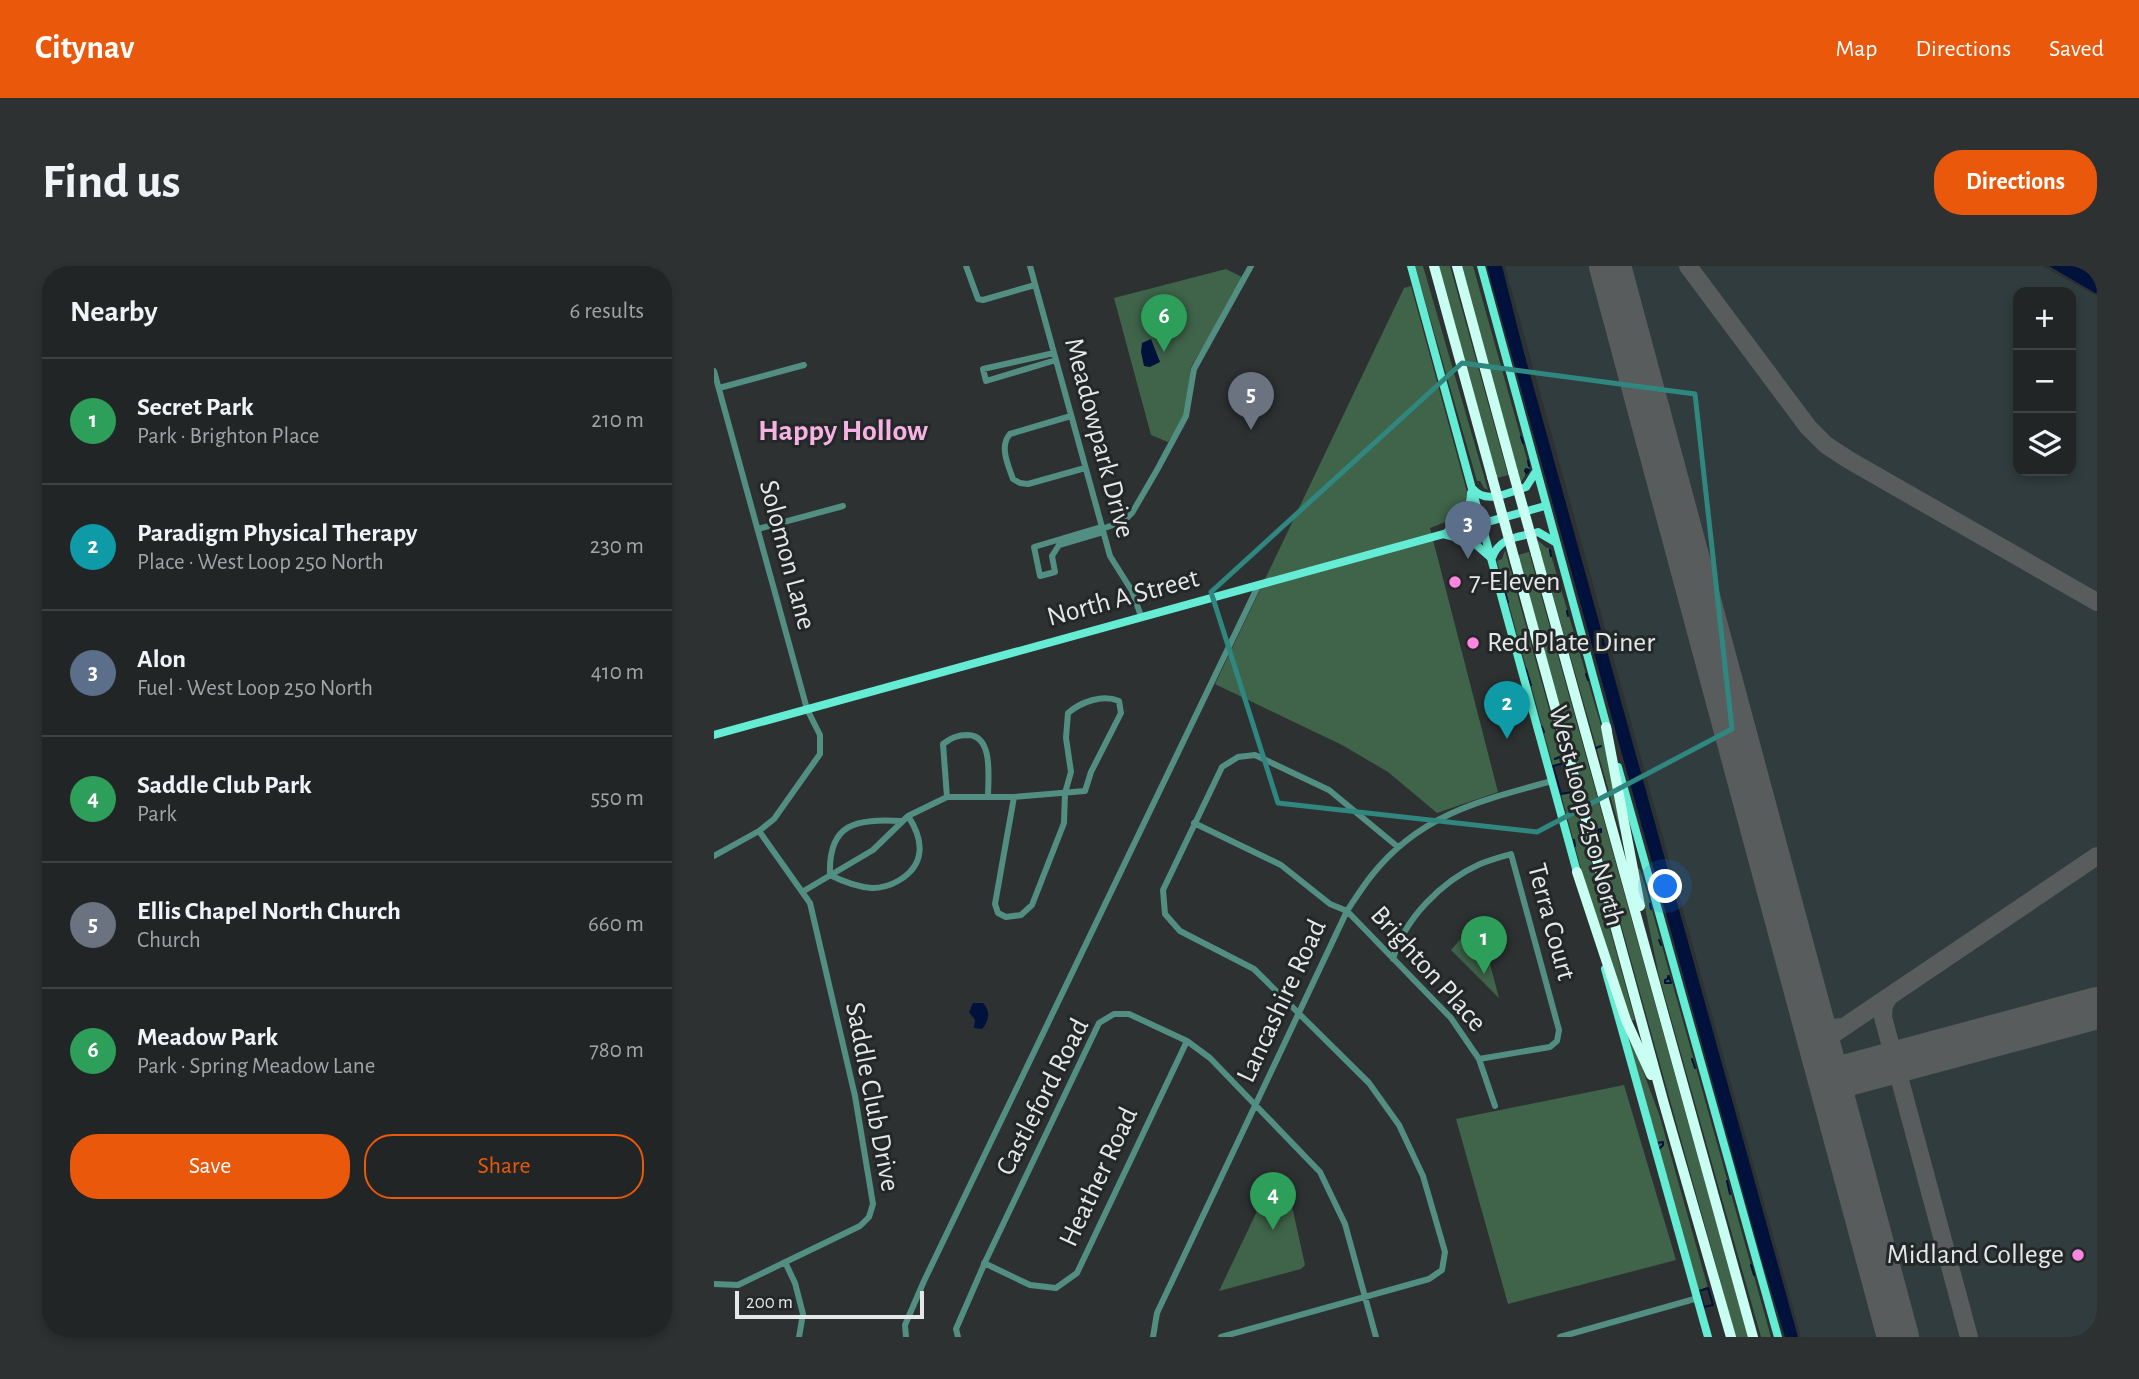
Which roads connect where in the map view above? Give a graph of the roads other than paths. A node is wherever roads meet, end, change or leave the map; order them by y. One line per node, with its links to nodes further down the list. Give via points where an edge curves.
1 (967, 266): 8 (street, via 978,299)
2 (1030, 266): 8 (street, Meadowpark Drive)
3 (1251, 266): 21 (street, via 1194,369 1186,417 1152,481 1132,513)
4 (1410, 266): 17 (main road, West Loop 250 North)
5 (1434, 266): 52 (highway, bridge)
6 (1457, 266): 48 (highway, bridge)
7 (1481, 266): 16 (main road, West Loop 250 North)
8 (1035, 285): 9 (street, Meadowpark Drive)
9 (1055, 356): 10 (street); 14 (street, Meadowpark Drive)
10 (1024, 364): 10 (street, via 1011,361 983,369 986,381 1018,373)
11 (804, 365): 13 (street)
12 (714, 371): 13 (street, Solomon Lane)
13 (719, 388): 22 (street, Solomon Lane)
14 (1071, 416): 15 (street, Meadowpark Drive); 15 (street, via 1010,434 1004,447 1013,479 1022,484)
15 (1085, 468): 21 (street, Meadowpark Drive)
16 (1535, 471): 17 (main road, via 1526,488 1489,498); 19 (main road, West Loop 250 North)
17 (1472, 487): 20 (main road, West Loop 250 North); 23 (main road, via 1462,521)
18 (843, 506): 22 (street)
19 (1545, 506): 20 (main road, North A Street); 24 (main road, West Loop 250 North)
20 (1482, 523): 23 (main road, North A Street); 26 (main road, West Loop 250 North)
21 (1102, 529): 25 (street); 28 (street, Meadowpark Drive, via 1110,556)
22 (758, 530): 29 (street, Solomon Lane)
23 (1441, 535): 26 (main road, via 1473,542); 27 (main road, North A Street)
24 (1555, 542): 26 (main road, via 1538,532 1504,541 1496,546); 30 (main road, West Loop 250 North)
25 (1057, 543): 25 (street, via 1033,548 1040,576 1055,572 1052,556)
26 (1491, 559): 32 (main road, West Loop 250 North)
27 (1259, 584): 28 (main road, North A Street); 61 (street, via 924,1282 905,1325)
28 (1141, 616): 29 (main road, North A Street)
29 (807, 709): 31 (main road, North A Street); 40 (street, via 820,735 820,754 774,819)
30 (1606, 727): 48 (highway); 70 (main road, West Loop 250 North)
31 (714, 735)
32 (1552, 781): 41 (street, Lancashire Road, via 1456,810); 43 (main road, West Loop 250 North)
33 (1065, 793): 33 (street, via 1071,772 1068,713 1077,705 1108,696 1119,701 1121,713 1085,791); 36 (street); 36 (street, via 1064,823 1032,905 1021,915 1006,916 998,913 995,904)
34 (947, 797): 35 (street); 35 (street, via 943,744 953,736 971,735 980,739 986,750); 37 (street)
35 (988, 797): 36 (street)
36 (1014, 797)
37 (908, 816): 38 (street); 44 (street, via 920,844 919,860 910,874 873,888)
38 (901, 821): 44 (street, via 873,850); 44 (street, via 867,820 846,828 832,846)
39 (1194, 823): 41 (street, via 1222,767 1238,757 1255,755 1329,790); 46 (street, Brighton Place, via 1281,865 1330,904); 49 (street, via 1163,890 1165,914 1180,931 1254,970)
40 (759, 831): 42 (street); 45 (street, Saddle Club Drive)
41 (1398, 847): 46 (street, Lancashire Road, via 1372,874)
42 (714, 856)
43 (1577, 872): 52 (highway, via 1626,1020); 59 (main road, West Loop 250 North)
44 (830, 875): 45 (street)
45 (802, 892): 56 (street, Saddle Club Drive, via 810,903 855,1096 873,1204 860,1226)
46 (1348, 911): 47 (street, Brighton Place); 49 (street, Lancashire Road)
47 (1393, 959): 51 (street, Brighton Place, via 1451,1018); 51 (street, Terra Court, via 1408,926 1439,890 1479,864 1511,854 1559,1030 1550,1047)
48 (1655, 982): 69 (highway)
49 (1300, 1013): 53 (street, Lancashire Road); 58 (street, via 1368,1083 1399,1125 1423,1176 1445,1252 1442,1270 1429,1279)
50 (1187, 1041): 53 (street, Castleford Road); 55 (street, Heather Road, via 1077,1273 1056,1288 1030,1285); 55 (street, Castleford Road, via 1129,1014 1114,1014 1099,1023)
51 (1479, 1059): 54 (street, Brighton Place)
52 (1664, 1104): 68 (highway)
53 (1256, 1105): 58 (street, Castleford Road, via 1320,1172 1345,1224); 63 (street, Lancashire Road, via 1157,1313)
54 (1495, 1106)
55 (985, 1261): 62 (street, Castleford Road, via 956,1329)
56 (785, 1262): 57 (street, Saddle Club Drive, via 738,1285); 60 (street, via 803,1314)
57 (714, 1284)
58 (1365, 1298): 64 (street); 65 (street, Castleford Road)
59 (1698, 1298): 66 (street); 67 (main road, West Loop 250 North)
60 (799, 1337)
61 (906, 1337)
62 (958, 1337)
63 (1153, 1337)
64 (1221, 1337)
65 (1376, 1337)
66 (1560, 1337)
67 (1709, 1337)
68 (1731, 1337)
69 (1753, 1337)
70 (1778, 1337)

